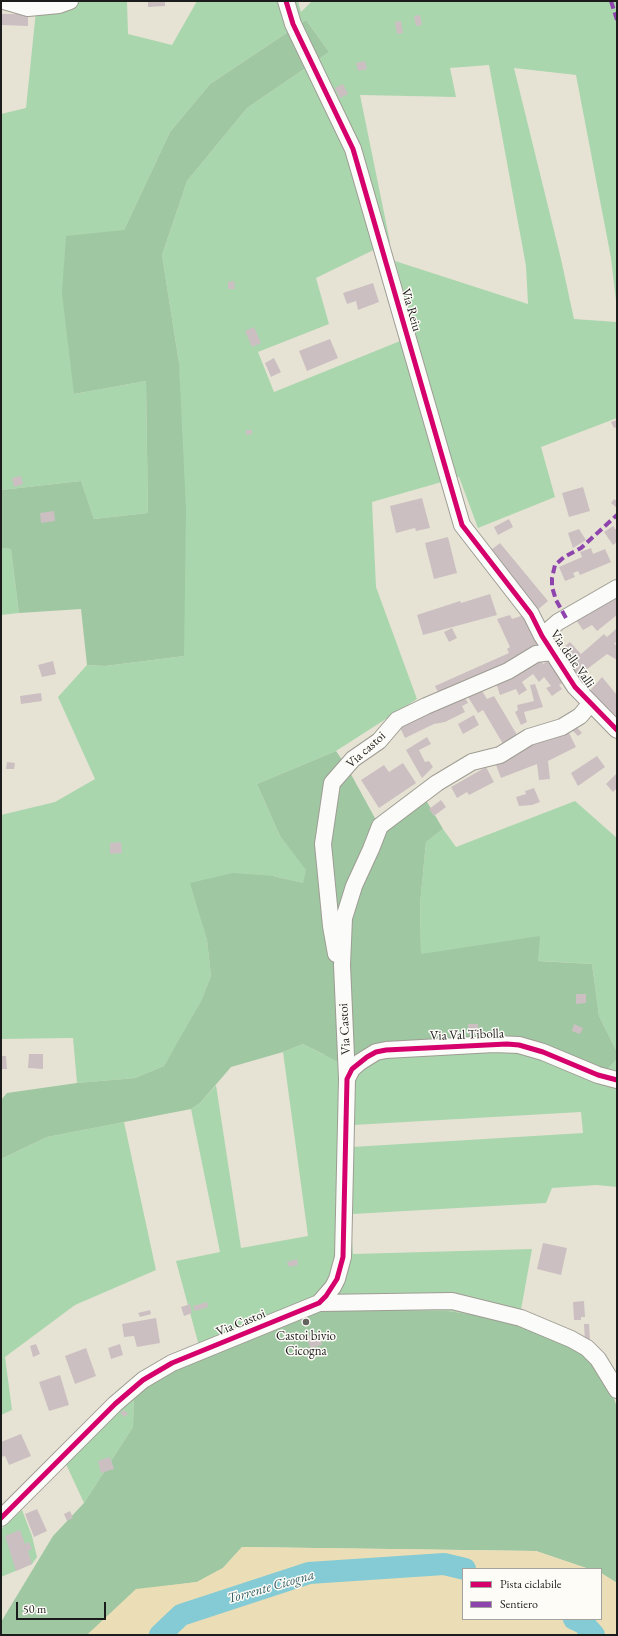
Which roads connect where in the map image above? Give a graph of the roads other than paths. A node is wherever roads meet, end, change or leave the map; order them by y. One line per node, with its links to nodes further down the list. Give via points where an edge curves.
1 (4, 1): 2 (street, via 28,8 59,5)
2 (70, 1)
3 (286, 1): 5 (street, Via Reiu, via 293,24 348,134 462,525)
4 (617, 588): 6 (street, via 558,622)
5 (531, 614): 6 (street, Via delle Valli)
6 (542, 636): 7 (street, Via delle Valli)
7 (552, 652): 8 (street, Via delle Valli, via 575,686); 10 (street, Via castoi, via 536,654 508,672 398,720 379,741 353,759 332,783 323,844 331,926)
8 (591, 703): 9 (street, Via delle Valli); 10 (street, Via Castoi, via 580,716 562,727 529,738 500,755 472,762 437,783 380,826 354,886 344,918)
9 (617, 730)
10 (344, 996): 11 (street, Via Castoi)
11 (347, 1079): 12 (street, Via Val Tibolla, via 352,1069 376,1052 494,1044 519,1045 543,1052 598,1075); 13 (street, Via Castoi, via 344,1257 335,1283)
12 (617, 1080)
13 (319, 1303): 14 (street, via 452,1301 521,1318 587,1348 598,1359); 15 (street, Via Castoi, via 172,1363 143,1380 115,1404)
14 (617, 1390)
15 (1, 1518)

